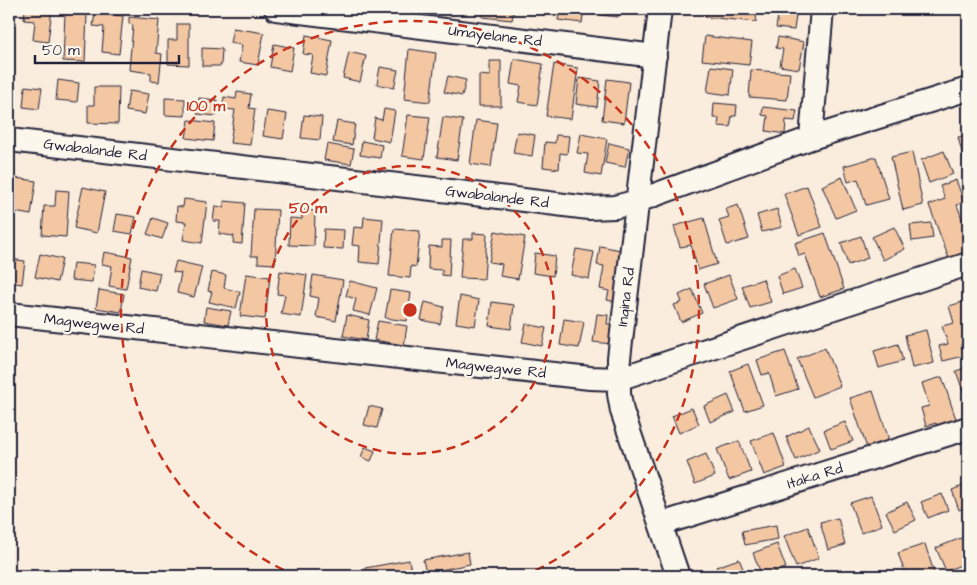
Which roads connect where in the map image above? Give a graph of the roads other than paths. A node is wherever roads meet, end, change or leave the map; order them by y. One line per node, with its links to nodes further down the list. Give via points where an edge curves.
1 (276, 9): 4 (street, Umayelane Rd)
2 (660, 9): 4 (street, Inqina Rd)
3 (822, 9): 6 (street)
4 (655, 56): 8 (street, Inqina Rd)
5 (968, 89): 6 (street, Gwabalande Rd)
6 (811, 138): 8 (street, Gwabalande Rd)
7 (9, 140): 8 (street, Gwabalande Rd, via 589,208)
8 (638, 201): 11 (street, Inqina Rd)
9 (968, 264): 11 (street, Magwegwe Rd)
10 (9, 314): 11 (street, Magwegwe Rd, via 590,378)
11 (618, 378): 13 (street, Inqina Rd, via 622,410)
12 (968, 428): 13 (street, Itaka Rd)
13 (661, 524): 14 (street, Inqina Rd)
14 (678, 576)

